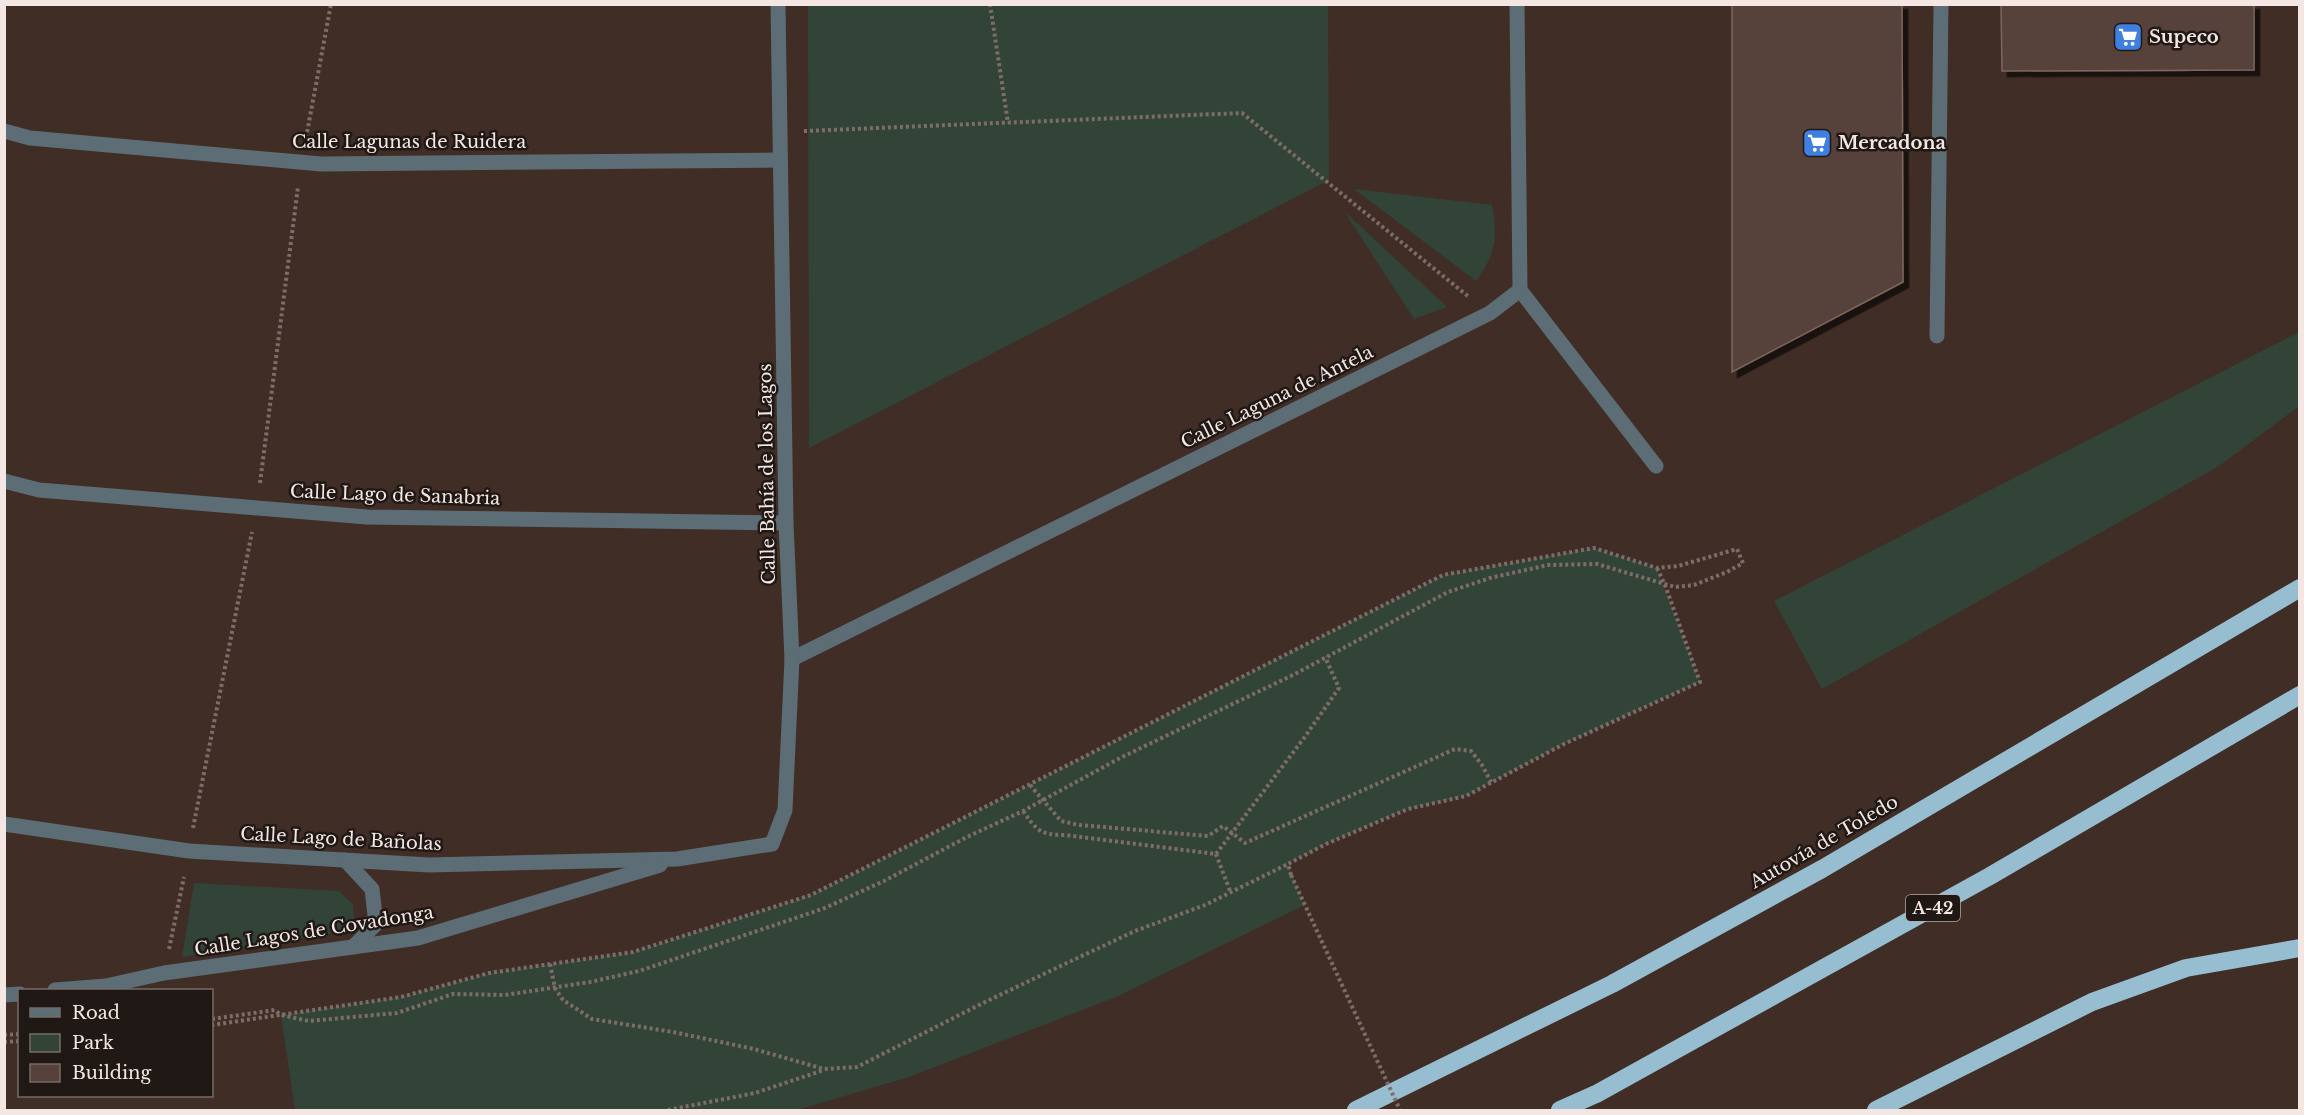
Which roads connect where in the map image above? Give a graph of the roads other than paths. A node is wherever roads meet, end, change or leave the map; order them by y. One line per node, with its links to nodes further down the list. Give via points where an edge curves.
1 (778, 4): 5 (street, Calle Bahía de los Lagos)
2 (1518, 4): 6 (street)
3 (1941, 4): 7 (street)
4 (4, 131): 5 (street, Calle Lagunas de Ruidera, via 30,138 321,164)
5 (780, 160): 10 (street, Calle Bahía de los Lagos)
6 (1520, 290): 8 (street); 13 (street, Calle Laguna de Antela, via 1490,313)
7 (1937, 336)
8 (1656, 466)
9 (4, 481): 10 (street, Calle Lago de Sanabria, via 39,490 367,517)
10 (786, 523): 13 (street, Calle Bahía de los Lagos)
11 (2300, 573): 12 (highway)
12 (2292, 592): 21 (highway, Autovía de Toledo, via 1812,874 1612,984)
13 (792, 659): 16 (street, Calle Bahía de los Lagos, via 785,810 771,844)
14 (2300, 695): 22 (highway, A-42, via 1990,876 1596,1094)
15 (4, 824): 17 (street, Calle Lago de Bañolas, via 189,851)
16 (677, 859): 17 (street, Calle Lago de Bañolas, via 429,865); 18 (street, Calle Lagos de Covadonga, via 418,938)
17 (345, 860): 18 (street, via 372,890 376,924)
18 (353, 947): 20 (street, Calle Lagos de Covadonga)
19 (2300, 948): 23 (highway, via 2186,968 2092,1002)
20 (68, 989)
21 (1356, 1110)
22 (1560, 1110)
23 (1876, 1110)

